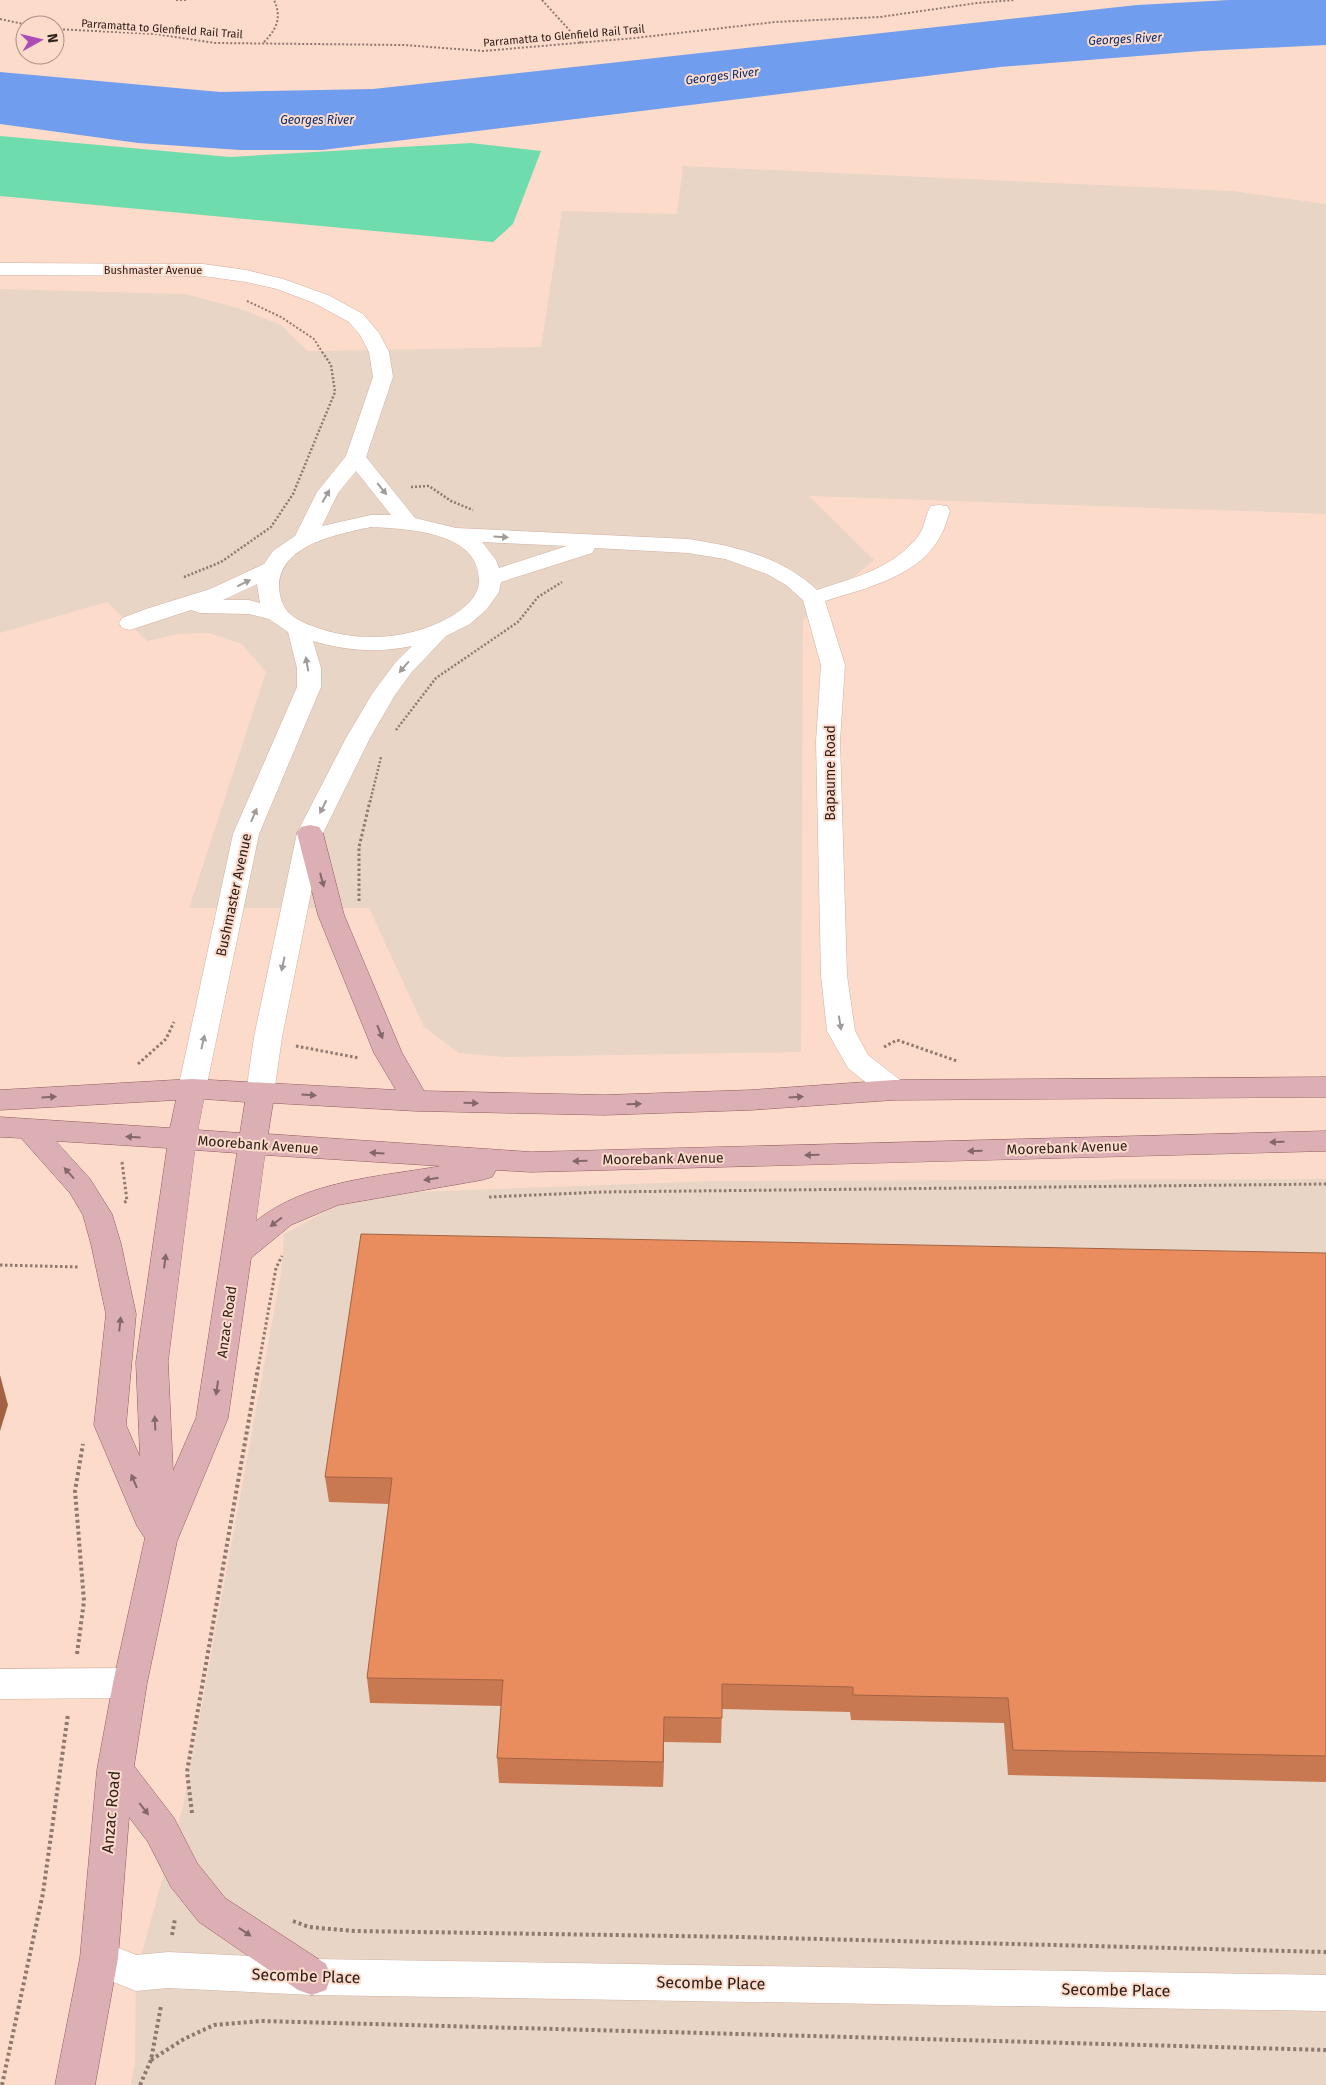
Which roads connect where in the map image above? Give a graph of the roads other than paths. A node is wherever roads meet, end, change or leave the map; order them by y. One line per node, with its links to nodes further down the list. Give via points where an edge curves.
1 (0, 270): 2 (street, Bushmaster Avenue, via 203,270 283,285 321,299 356,318 380,352 382,377)
2 (356, 457): 4 (street, one-way to 4); 6 (street, Bushmaster Avenue, one-way to 2, via 328,492)
3 (939, 511): 10 (street, via 931,535 907,561 887,572)
4 (407, 522): 5 (street, via 441,528); 6 (street, via 345,526)
5 (453, 534): 7 (street, one-way to 7); 9 (street, via 468,541 485,558)
6 (304, 539): 8 (street, via 281,556)
7 (600, 543): 9 (street); 10 (street, via 722,550 788,576)
8 (274, 567): 11 (street, one-way to 8, via 227,590); 12 (street, via 268,575 267,595)
9 (491, 578): 15 (street, via 484,599 466,617)
10 (813, 598): 19 (street, Bapaume Road, one-way to 19, via 833,665 828,741 834,975 841,1031 858,1061)
11 (182, 606): 12 (street, via 248,607); 13 (street)
12 (278, 614): 14 (street)
13 (130, 623)
14 (299, 630): 15 (street, via 330,640 366,644 404,641); 18 (street, Bushmaster Avenue, one-way to 14, via 246,834 308,687 309,668)
15 (438, 632): 16 (street, one-way to 16, via 403,668 384,694)
16 (310, 833): 20 (street, one-way to 20, via 268,1037); 22 (main road, one-way to 22, via 331,915 388,1053)
17 (1326, 1087): 19 (main road)
18 (192, 1089): 20 (main road); 21 (main road, one-way to 18); 25 (main road, Bushmaster Avenue)
19 (894, 1090): 22 (main road, one-way to 19, via 604,1105 751,1100)
20 (260, 1093): 22 (main road, one-way to 22); 27 (main road, Anzac Road)
21 (0, 1100)
22 (416, 1101)
23 (0, 1127): 24 (main road, Moorebank Avenue)
24 (30, 1130): 25 (main road, Moorebank Avenue, one-way to 24); 30 (main road, one-way to 24, via 110,1425 121,1314 97,1214 80,1186)
25 (182, 1140): 27 (main road, Moorebank Avenue); 30 (main road, Anzac Road, one-way to 25, via 152,1362)
26 (1326, 1141): 28 (main road, Moorebank Avenue, one-way to 28)
27 (253, 1145): 28 (main road, Moorebank Avenue, one-way to 27); 29 (main road, Anzac Road)
28 (531, 1162): 29 (main road, one-way to 29, via 333,1195 281,1217)
29 (237, 1253): 30 (main road, Anzac Road, one-way to 30, via 212,1418)
30 (160, 1542): 31 (main road, Anzac Road)
31 (130, 1683): 32 (street); 33 (main road, Anzac Road)
32 (0, 1684)
33 (115, 1770): 34 (main road, Anzac Road); 35 (main road, one-way to 35, via 161,1830 184,1875 212,1910)
34 (99, 1958): 35 (street, Secombe Place, via 136,1973 168,1970); 37 (main road, Anzac Road)
35 (312, 1977): 36 (street, Secombe Place)
36 (1326, 1993)
37 (75, 2085)

